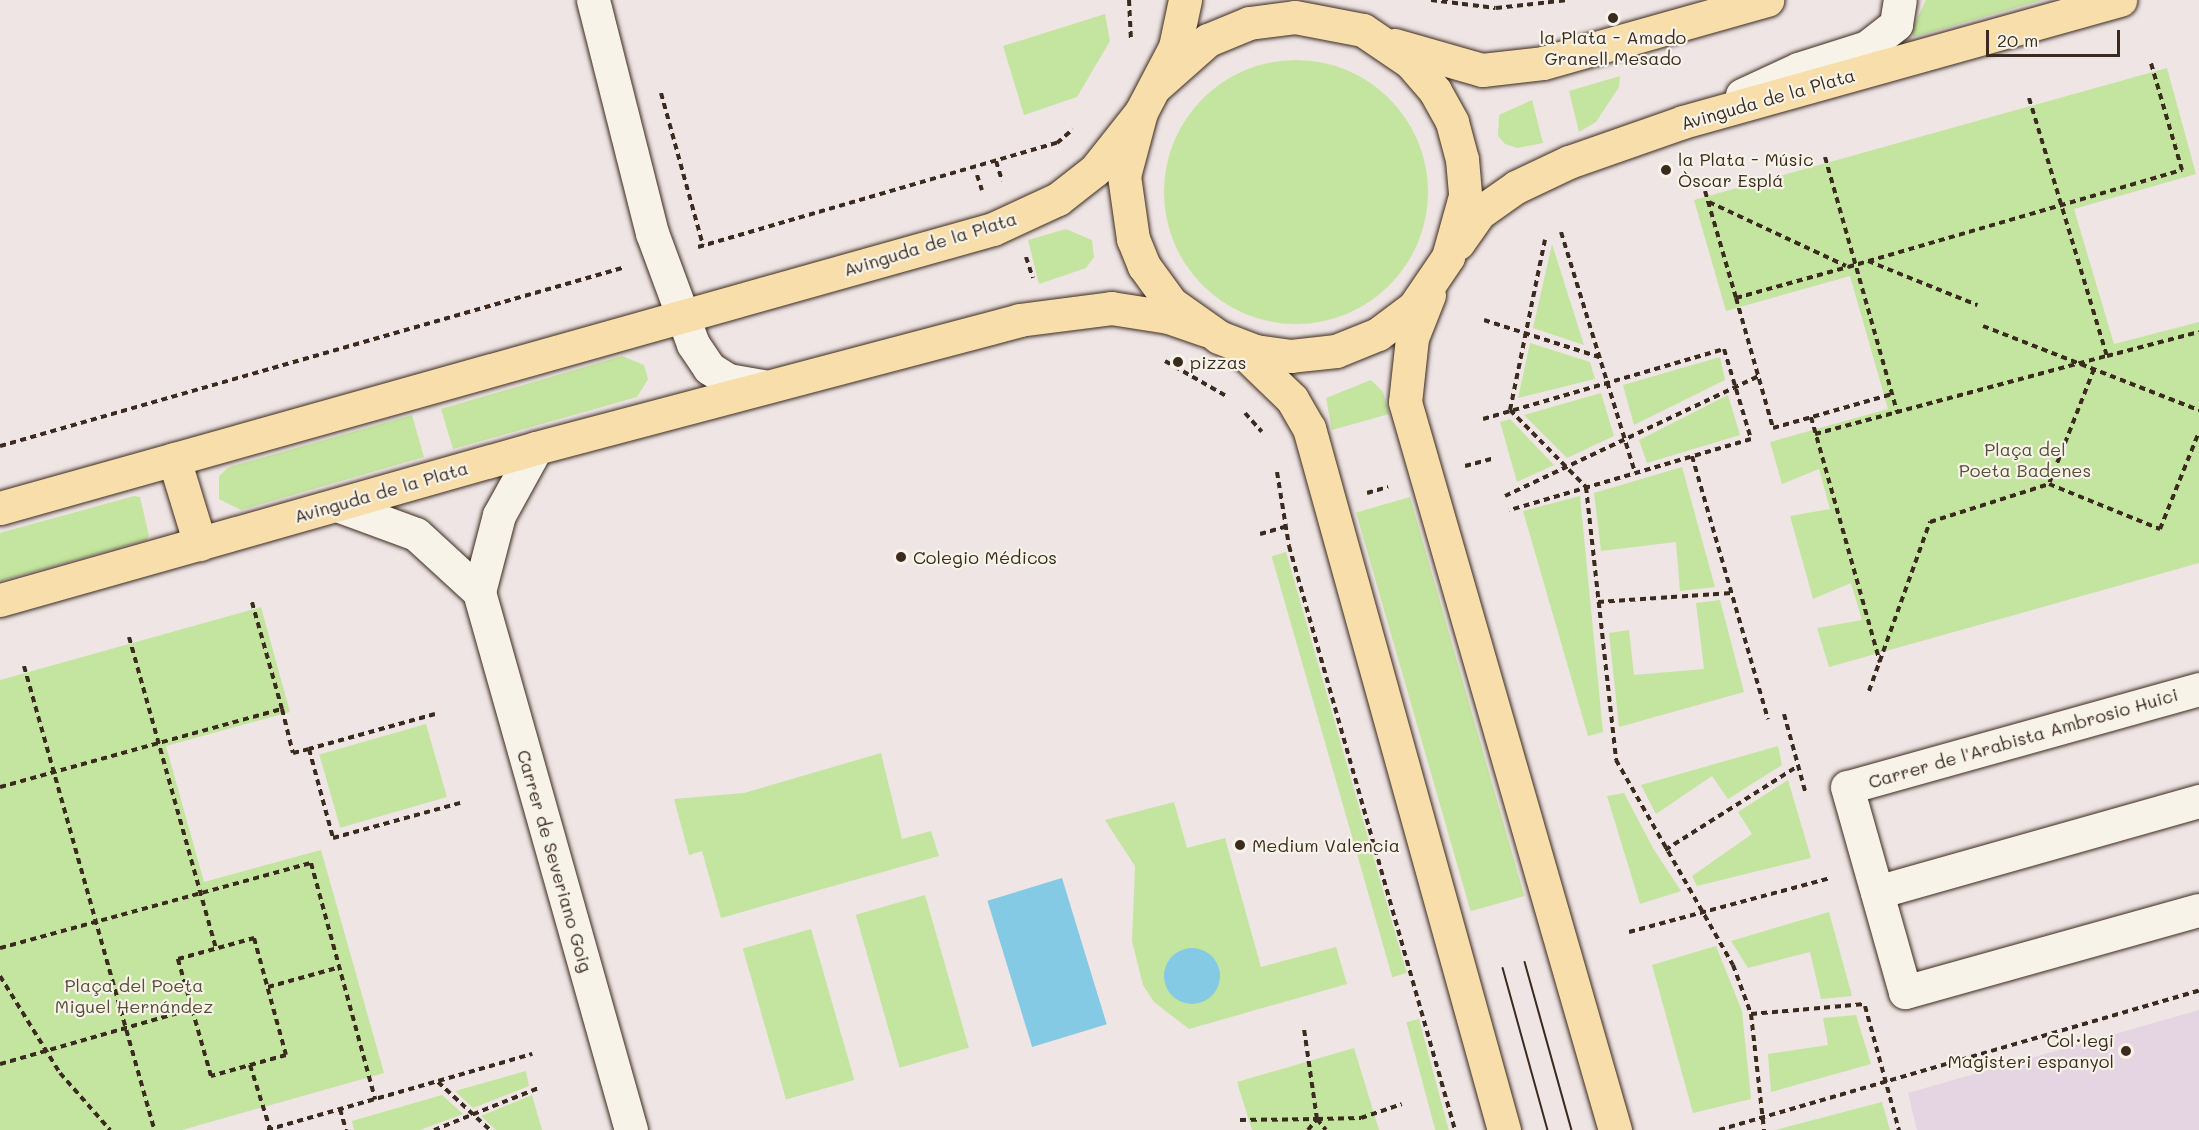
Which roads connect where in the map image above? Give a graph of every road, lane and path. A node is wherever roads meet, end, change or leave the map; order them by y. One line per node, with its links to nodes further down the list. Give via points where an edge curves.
1 (593, 0): 35 (street, via 652,233)
2 (1129, 0): 11 (path, via 1133,18)
3 (1185, 0): 15 (main road, via 1174,47)
4 (1323, 0): 10 (main road)
5 (1431, 0): 6 (path, via 1496,8)
6 (1568, 0)
7 (1767, 0): 10 (main road, via 1543,63 1482,70)
8 (1900, 0): 16 (street, via 1896,24 1867,46 1798,69)
9 (2120, 0): 16 (main road, Avinguda de la Plata)
10 (1375, 36): 15 (main road, via 1295,16 1249,23 1208,40); 31 (main road, via 1435,91 1452,122 1462,159 1465,196)
11 (1126, 53)
12 (2151, 63): 23 (path, via 2182,170)
13 (660, 88): 17 (path, via 703,245 1057,143)
14 (2029, 98): 23 (path)
15 (1148, 99): 35 (main road, Avinguda de la Plata, via 1095,170 1058,199 1015,220); 38 (main road, via 1124,176 1133,239 1144,266 1171,303)
16 (1683, 122): 31 (main road, Avinguda de la Plata, via 1569,162 1516,187 1479,213)
17 (1077, 126)
18 (1825, 156): 28 (path)
19 (977, 175): 20 (path)
20 (982, 190)
21 (1705, 191): 22 (path)
22 (1708, 202): 30 (path); 33 (path)
23 (2060, 205): 27 (path); 42 (path)
24 (1561, 232): 43 (path)
25 (1545, 240): 40 (path)
26 (1024, 250): 32 (path)
27 (1867, 261): 28 (path); 34 (path)
28 (1855, 264): 30 (path); 51 (path)
29 (631, 266): 63 (path)
30 (1848, 267): 33 (path)
31 (1441, 268): 41 (main road, via 1414,307 1378,334 1336,351 1291,356); 71 (main road, via 1412,338 1405,402)
32 (1034, 281)
33 (1736, 298): 47 (path)
34 (1977, 305)
35 (682, 315): 49 (street, Avinguda de la Plata, via 693,344 709,368 728,380); 67 (main road, Avinguda de la Plata)
36 (1484, 320): 40 (path)
37 (1983, 326): 45 (path)
38 (1205, 330): 41 (main road); 49 (main road, Avinguda de la Plata, via 1168,317 1111,308 1019,320)
39 (2199, 332): 42 (path)
40 (1526, 333): 43 (path); 54 (path)
41 (1235, 344): 75 (main road, via 1292,399 1309,428)
42 (2107, 356): 45 (path)
43 (1600, 357): 48 (path)
44 (1158, 358): 52 (path)
45 (2081, 364): 46 (path); 56 (path)
46 (2094, 369): 55 (path); 72 (path)
47 (1759, 376): 50 (path); 57 (path, via 1773,428)
48 (1607, 382): 50 (path, via 1724,349); 54 (path); 62 (path)
49 (762, 386): 64 (main road, Avinguda de la Plata)
50 (1735, 388): 62 (path); 65 (path, via 1751,439)
51 (1892, 394): 56 (path); 57 (path)
52 (1234, 401)
53 (1240, 408): 61 (path)
54 (1510, 410): 58 (path); 69 (path)
55 (2199, 410)
56 (1897, 412): 60 (path)
57 (1810, 417): 60 (path)
58 (1483, 419)
59 (2199, 432): 72 (path, via 2160,529)
60 (1815, 434): 88 (path)
61 (1265, 438)
62 (1625, 439): 69 (path); 70 (path)
63 (0, 447)
64 (536, 448): 76 (main road, Avinguda de la Plata); 82 (street, via 499,515)
65 (1692, 456): 70 (path); 83 (path)
66 (1494, 458): 71 (path)
67 (174, 459): 77 (main road, Avinguda de la Plata); 81 (main road)
68 (1275, 464): 79 (path)
69 (1566, 467): 73 (path); 74 (path)
70 (1635, 472): 73 (path)
71 (1426, 477): 75 (path); 145 (main road)
72 (2049, 484): 88 (path, via 1930,522)
73 (1586, 487): 78 (path); 86 (path)
74 (1505, 496)
75 (1333, 502): 79 (path, via 1311,509 1301,522); 144 (main road)
76 (337, 505): 81 (main road, Avinguda de la Plata); 82 (street, via 416,534)
77 (0, 508)
78 (1509, 510)
79 (1286, 527): 80 (path); 143 (path)
80 (1260, 534)
81 (200, 544): 84 (main road, Avinguda de la Plata)
82 (479, 592): 140 (street, Carrer de Severiano Goig)
83 (1732, 593): 86 (path); 94 (path)
84 (0, 600)
85 (252, 602): 92 (path)
86 (1598, 602): 102 (path, via 1616,760)
87 (129, 637): 95 (path)
88 (1880, 662): 91 (path)
89 (24, 666): 98 (path)
90 (2199, 689): 104 (street, Carrer de l'Arabista Ambrosio Huici, via 1847,787)
91 (1869, 691)
92 (282, 709): 95 (path); 96 (path, via 293,753)
93 (435, 714): 96 (path)
94 (1768, 719)
95 (159, 743): 98 (path); 105 (path)
96 (309, 748): 101 (path, via 333,838)
97 (1798, 766): 102 (path)
98 (54, 772): 99 (path); 108 (path)
99 (0, 787)
100 (2199, 801): 104 (street)
101 (460, 803)
102 (1665, 850): 107 (path)
103 (1830, 878): 107 (path)
104 (1877, 892): 106 (street, via 1905,992)
105 (200, 893): 108 (path); 111 (path); 112 (path, via 311,863)
106 (2199, 910)
107 (1705, 912): 109 (path); 118 (path, via 1733,965)
108 (96, 922): 110 (path); 119 (path)
109 (1629, 932)
110 (0, 948)
111 (216, 949): 114 (path, via 254,938); 117 (path, via 178,959)
112 (340, 967): 114 (path); 127 (path)
113 (0, 976): 121 (path)
114 (268, 987): 124 (path, via 286,1055)
115 (2199, 991): 131 (path)
116 (1865, 1004): 118 (path)
117 (192, 1009): 119 (path); 124 (path, via 211,1076)
118 (1751, 1014): 131 (path)
119 (125, 1028): 121 (path); 135 (path)
120 (1304, 1029): 132 (path)
121 (45, 1051): 123 (path); 134 (path)
122 (532, 1054): 125 (path)
123 (0, 1064)
124 (250, 1065): 136 (path)
125 (437, 1082): 127 (path); 130 (path)
126 (542, 1087): 130 (path)
127 (375, 1099): 129 (path)
128 (1402, 1104): 132 (path, via 1361,1118)
129 (340, 1109): 136 (path); 137 (path)
130 (473, 1114): 138 (path); 139 (path)
131 (1762, 1118): 146 (path); 147 (path)
132 (1317, 1119): 133 (path); 141 (path); 142 (path)
133 (1240, 1120)
134 (110, 1130)
135 (154, 1130)
136 (268, 1130)
137 (346, 1130)
138 (434, 1130)
139 (490, 1130)
140 (631, 1130)
141 (1308, 1130)
142 (1326, 1130)
143 (1455, 1130)
144 (1504, 1130)
145 (1615, 1130)
146 (1719, 1130)
147 (1764, 1130)

